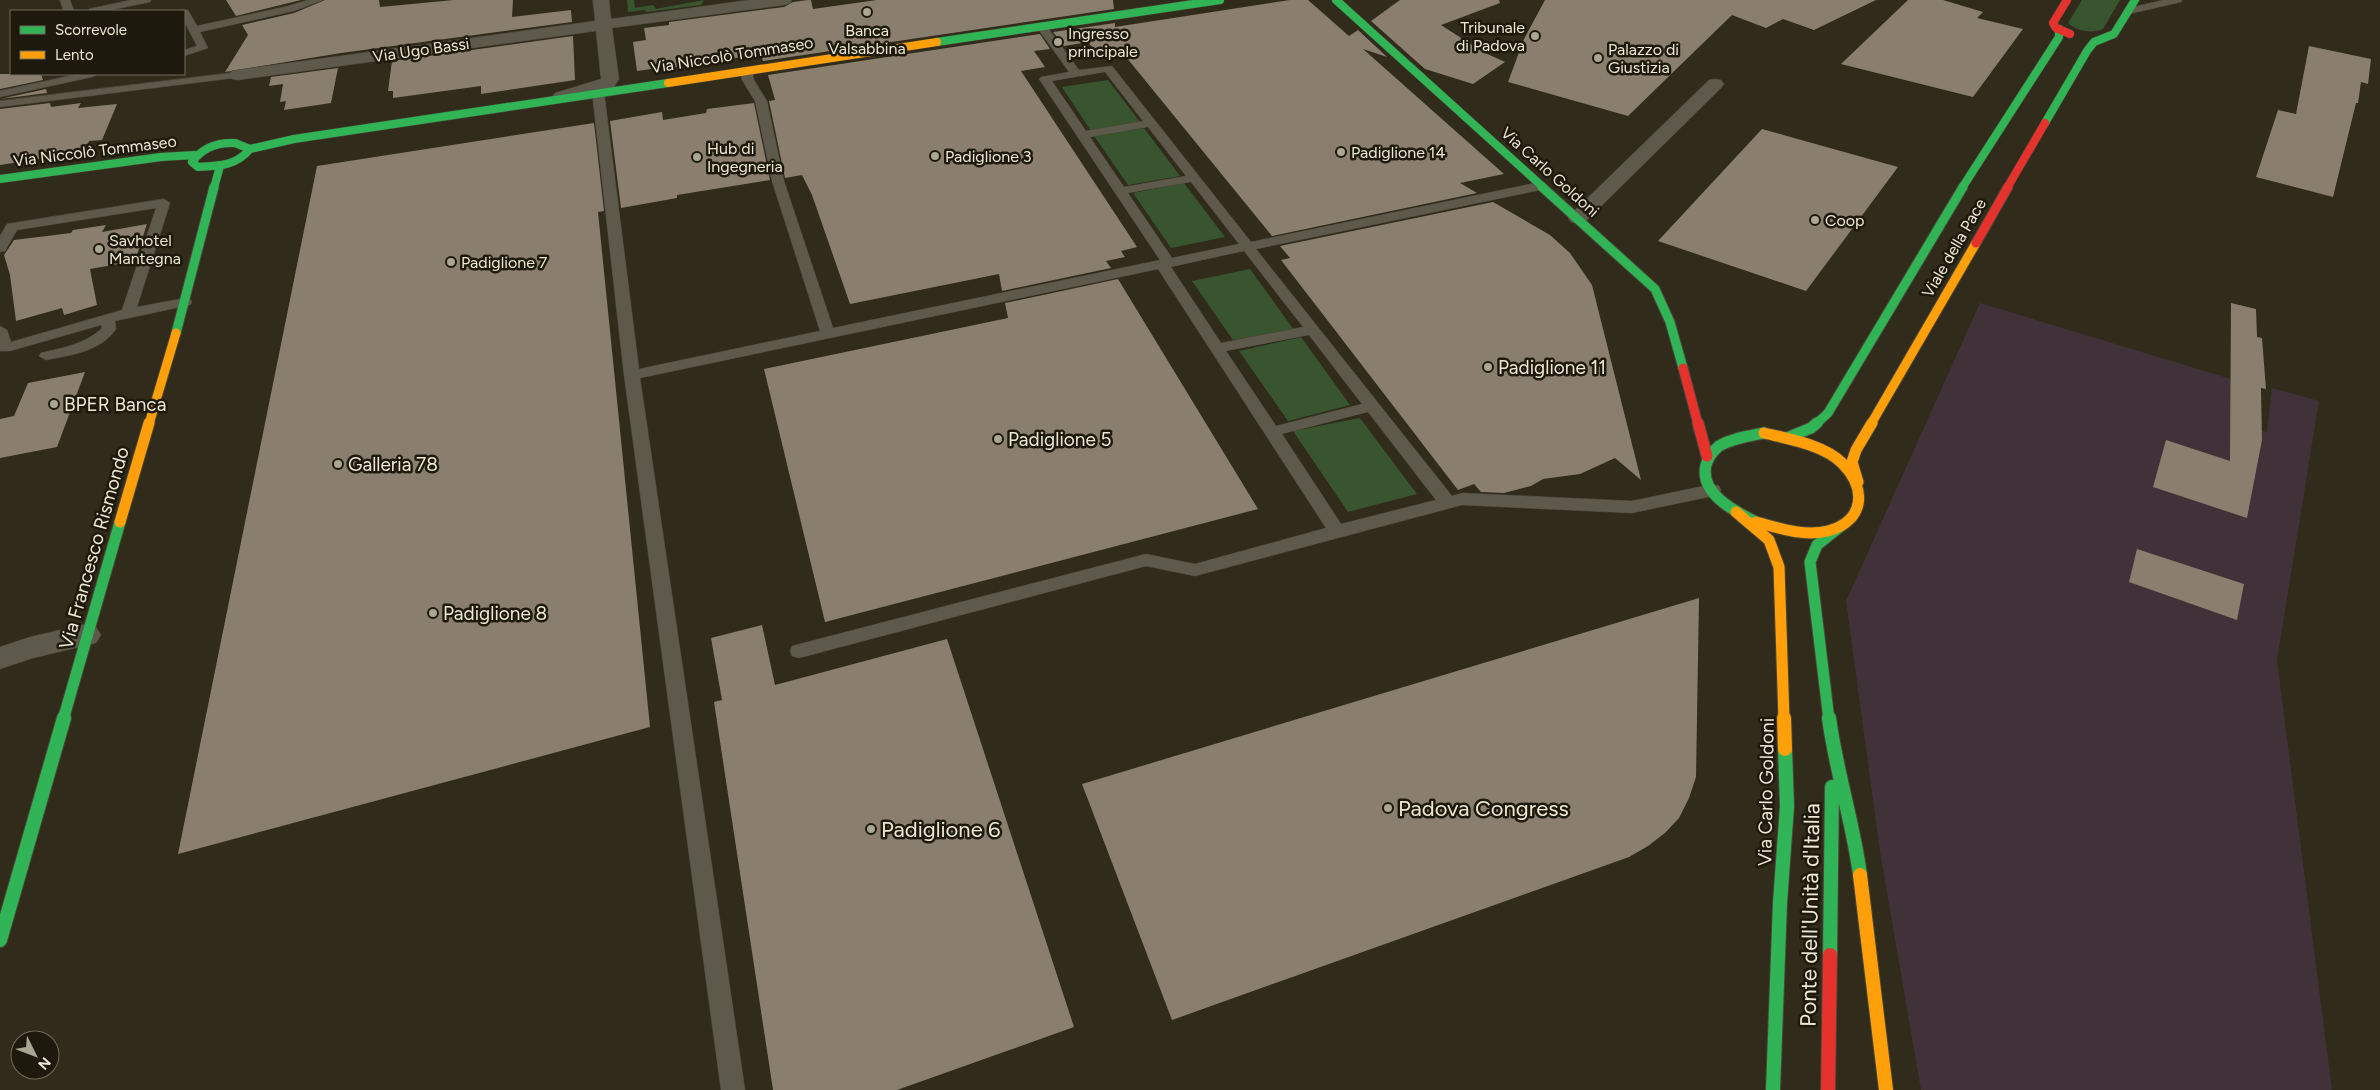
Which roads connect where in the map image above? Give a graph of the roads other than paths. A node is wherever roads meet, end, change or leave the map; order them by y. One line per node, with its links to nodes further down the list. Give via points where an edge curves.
1 (146, 0): 12 (lane)
2 (318, 0): 17 (lane)
3 (601, 0): 15 (street)
4 (784, 0): 15 (street, Via Ugo Bassi)
5 (1220, 0): 16 (street, Via Niccolò Tommaseo)
6 (1336, 0): 39 (street, Via Carlo Goldoni)
7 (2067, 0): 18 (street, Viale della Pace, via 2053,22)
8 (2135, 0): 13 (street, Viale della Pace)
9 (2144, 0): 11 (lane)
10 (2177, 0): 11 (lane)
11 (2164, 4): 13 (lane)
12 (98, 10)
13 (2129, 11): 19 (street, Viale della Pace, via 2114,34)
14 (185, 13): 17 (lane)
15 (604, 26): 25 (street, Via Ugo Bassi); 30 (street, via 608,84)
16 (1041, 26): 21 (street, Via Niccolò Tommaseo); 22 (lane)
17 (193, 30): 20 (lane, via 203,48)
18 (2059, 30): 19 (street, via 2083,38); 58 (street, Viale della Pace, via 2060,37 1939,224 1828,413 1816,426)
19 (2104, 39): 60 (street, Viale della Pace, via 2094,42 2087,51 1856,450 1852,462)
20 (185, 53)
21 (746, 70): 28 (street, Via Niccolò Tommaseo); 50 (lane, via 748,80 761,101 778,181)
22 (1076, 74): 32 (lane, via 1108,68); 33 (lane, via 1045,79)
23 (88, 75): 29 (lane)
24 (93, 75): 27 (lane)
25 (238, 75): 27 (lane)
26 (1715, 84): 41 (street, via 1647,142)
27 (100, 92): 31 (lane)
28 (598, 92): 30 (street, Via Niccolò Tommaseo); 53 (lane)
29 (0, 94)
30 (559, 98): 34 (street, Via Niccolò Tommaseo, via 304,137)
31 (0, 104)
32 (1151, 123): 33 (lane); 37 (lane)
33 (1083, 135): 40 (lane)
34 (250, 149): 35 (street, Via Niccolò Tommaseo, via 243,144 227,143 208,148); 36 (street, Via Niccolò Tommaseo, via 242,159)
35 (195, 156): 36 (street, Via Niccolò Tommaseo, via 192,159 194,165 204,168); 38 (street, Via Niccolò Tommaseo, via 152,158)
36 (220, 166): 45 (street, Via Francesco Rismondo)
37 (1193, 178): 40 (lane); 42 (lane)
38 (0, 179)
39 (1540, 186): 41 (street, Via Carlo Goldoni); 42 (lane)
40 (1120, 191): 44 (lane)
41 (1578, 218): 54 (street, Via Carlo Goldoni, via 1654,289 1670,322)
42 (1248, 247): 44 (lane); 49 (lane)
43 (0, 248): 46 (lane, via 12,227 164,203)
44 (1166, 264): 50 (lane); 51 (lane)
45 (185, 302): 46 (lane); 66 (street, Via Francesco Rismondo)
46 (128, 313): 47 (lane)
47 (108, 319): 48 (lane, via 5,348); 52 (lane, via 109,329 96,342)
48 (0, 330)
49 (1313, 330): 51 (lane); 55 (lane)
50 (828, 334): 53 (lane)
51 (1217, 348): 56 (lane)
52 (46, 356)
53 (632, 375): 71 (lane)
54 (1691, 402): 57 (street, Via Carlo Goldoni, via 1700,416 1718,428); 59 (street, Via Carlo Goldoni)
55 (1372, 406): 56 (lane); 62 (lane)
56 (1272, 432): 65 (lane)
57 (1739, 435): 58 (street, via 1764,433); 59 (street, via 1716,445)
58 (1789, 437): 60 (street, via 1831,454 1848,468)
59 (1707, 456): 61 (street, via 1705,472)
60 (1858, 482): 64 (street, via 1862,491 1861,506 1850,521)
61 (1713, 490): 62 (lane, via 1632,507 1462,499); 63 (street)
62 (1448, 503): 65 (lane)
63 (1736, 512): 64 (street, via 1762,524 1791,531 1818,532); 72 (street, Via Carlo Goldoni, via 1768,537 1777,554 1782,581 1787,806)
64 (1841, 526): 69 (street, via 1817,543 1810,562)
65 (1337, 531): 67 (lane, via 1195,570 1146,560)
66 (86, 636): 68 (street); 70 (street, Via Francesco Rismondo)
67 (799, 651)
68 (0, 658)
69 (1832, 741): 73 (street, Ponte dell'Unità d'Italia); 74 (street, via 1856,844)
70 (0, 940)
71 (733, 1090)
72 (1773, 1090)
73 (1828, 1090)
74 (1886, 1090)

